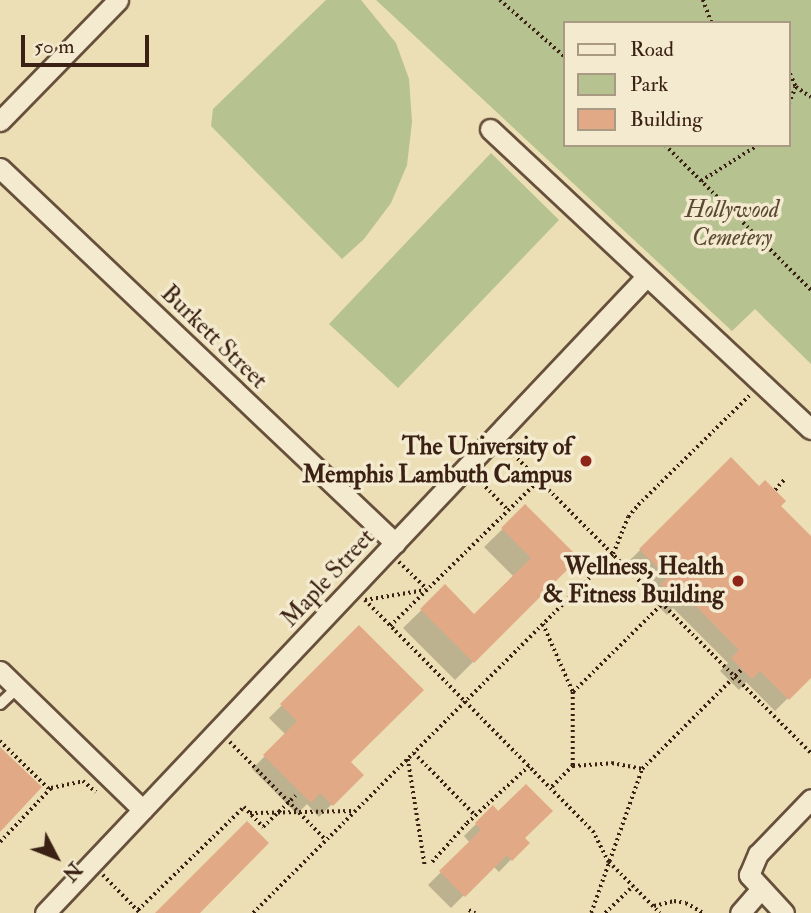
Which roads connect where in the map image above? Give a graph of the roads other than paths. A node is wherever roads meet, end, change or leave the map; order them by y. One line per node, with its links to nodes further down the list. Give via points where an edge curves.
1 (118, 0): 2 (street)
2 (0, 121)
3 (490, 129): 5 (street)
4 (0, 167): 7 (street, Burkett Street)
5 (647, 276): 6 (street); 7 (street, Maple Street, via 496,436)
6 (811, 429)
7 (397, 552): 12 (street, Maple Street)
8 (0, 671): 9 (street)
9 (17, 688): 10 (lane); 12 (street)
10 (0, 704)
11 (811, 799): 13 (street, via 758,854 749,875)
12 (143, 810): 14 (street, Maple Street)
13 (760, 890): 15 (street); 16 (street)
14 (45, 913)
15 (740, 913)
16 (784, 913)

